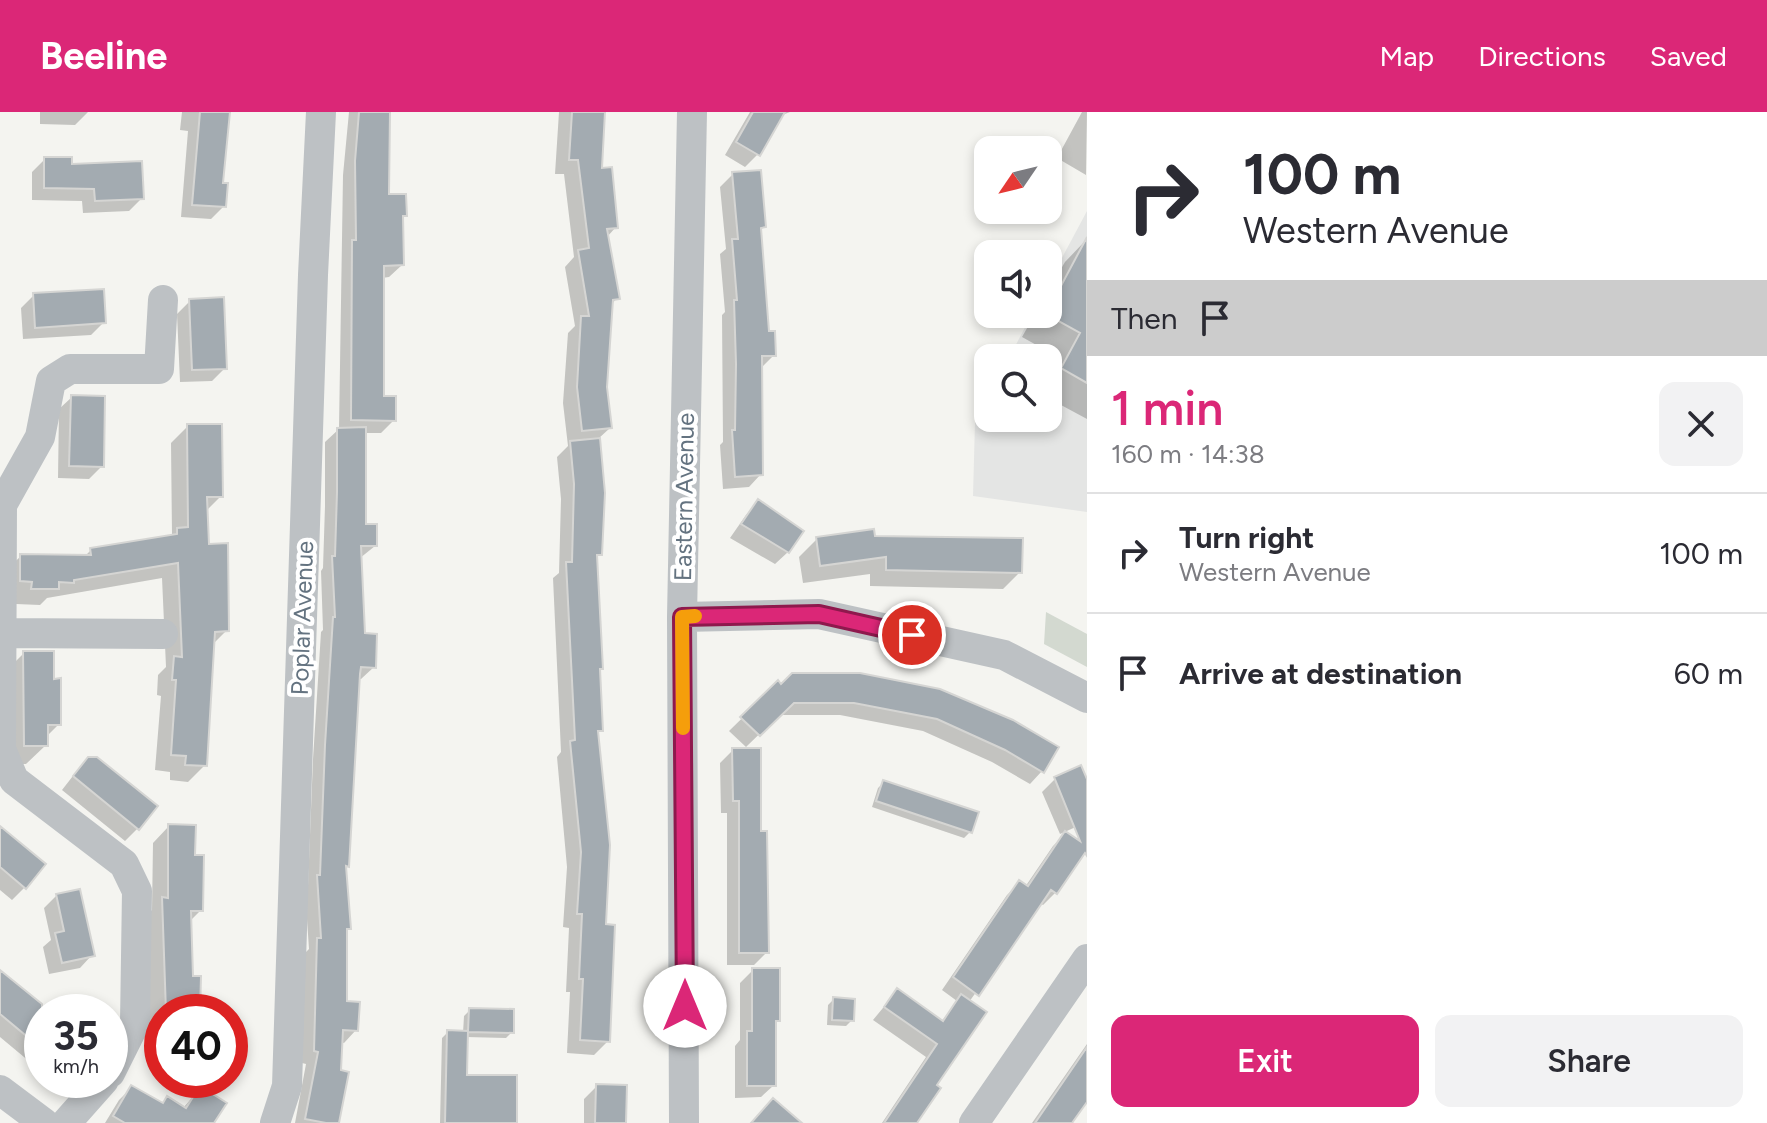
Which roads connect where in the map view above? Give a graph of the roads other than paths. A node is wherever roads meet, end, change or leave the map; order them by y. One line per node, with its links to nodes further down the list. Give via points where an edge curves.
1 (321, 112): 14 (street, Poplar Avenue, via 287,1086)
2 (692, 112): 4 (street, Eastern Avenue)
3 (163, 300): 5 (street, via 159,369 44,371 40,437 2,505)
4 (682, 617): 7 (street, via 819,614 1004,655); 15 (street, Eastern Avenue)
5 (1, 633): 6 (street); 9 (street, via 1,749 14,780 124,864 137,891 135,1023)
6 (163, 634)
7 (1087, 698)
8 (1087, 959): 16 (street)
9 (128, 1037)
10 (0, 1090): 12 (street)
11 (88, 1098): 13 (street)
12 (44, 1123)
13 (66, 1123)
14 (275, 1123)
15 (684, 1123)
16 (974, 1123)

